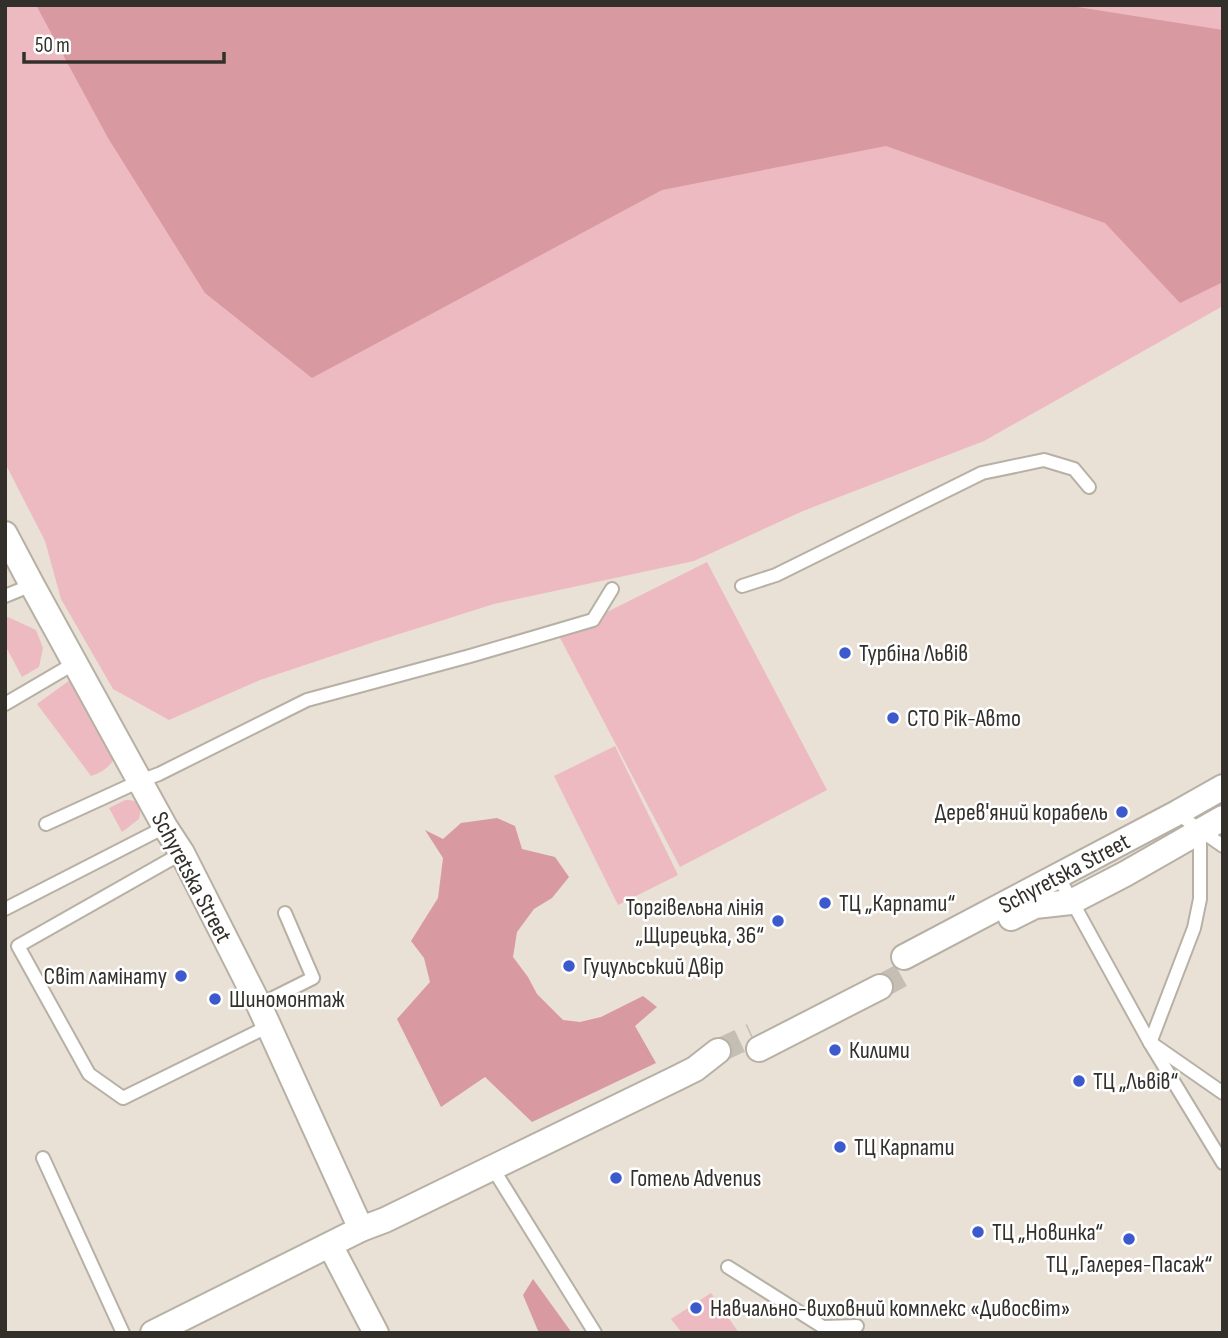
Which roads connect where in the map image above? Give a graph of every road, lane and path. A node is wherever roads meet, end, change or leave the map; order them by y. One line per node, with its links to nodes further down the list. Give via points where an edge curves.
1 (1089, 487): 4 (lane, via 1074,469 1044,460 982,473 776,575)
2 (5, 534): 3 (street, Schyretska Street)
3 (32, 585): 6 (lane); 7 (street, Schyretska Street)
4 (742, 586)
5 (612, 589): 9 (lane, via 593,620 307,700)
6 (5, 596)
7 (75, 663): 8 (lane); 9 (street, Schyretska Street)
8 (5, 704)
9 (139, 781): 13 (lane); 14 (street, Schyretska Street)
10 (1223, 787): 11 (street, Schyretska Street)
11 (1177, 813): 15 (lane); 18 (street, Schyretska Street)
12 (1223, 818): 15 (street)
13 (46, 824)
14 (165, 827): 17 (street, Schyretska Street); 20 (lane)
15 (1200, 830): 16 (lane); 19 (street); 25 (lane, via 1200,899 1194,928)
16 (1223, 846)
17 (182, 853): 23 (street, Schyretska Street); 23 (lane, via 18,946 89,1074 123,1098)
18 (1058, 876): 19 (lane); 19 (street, Schyretska Street, via 915,960 1035,906)
19 (1071, 902): 25 (lane)
20 (5, 909)
21 (285, 914): 23 (lane, via 313,978)
22 (876, 980): 24 (street)
23 (264, 1016): 31 (street, Schyretska Street)
24 (756, 1042)
25 (1150, 1043): 27 (lane); 29 (lane)
26 (721, 1058): 30 (street)
27 (1223, 1093)
28 (43, 1158): 35 (lane)
29 (1223, 1163)
30 (492, 1167): 31 (street); 38 (lane)
31 (361, 1229): 32 (street)
32 (330, 1245): 36 (street); 37 (street)
33 (728, 1266): 34 (lane, via 823,1327)
34 (857, 1326)
35 (123, 1333)
36 (153, 1333)
37 (376, 1333)
38 (595, 1333)

